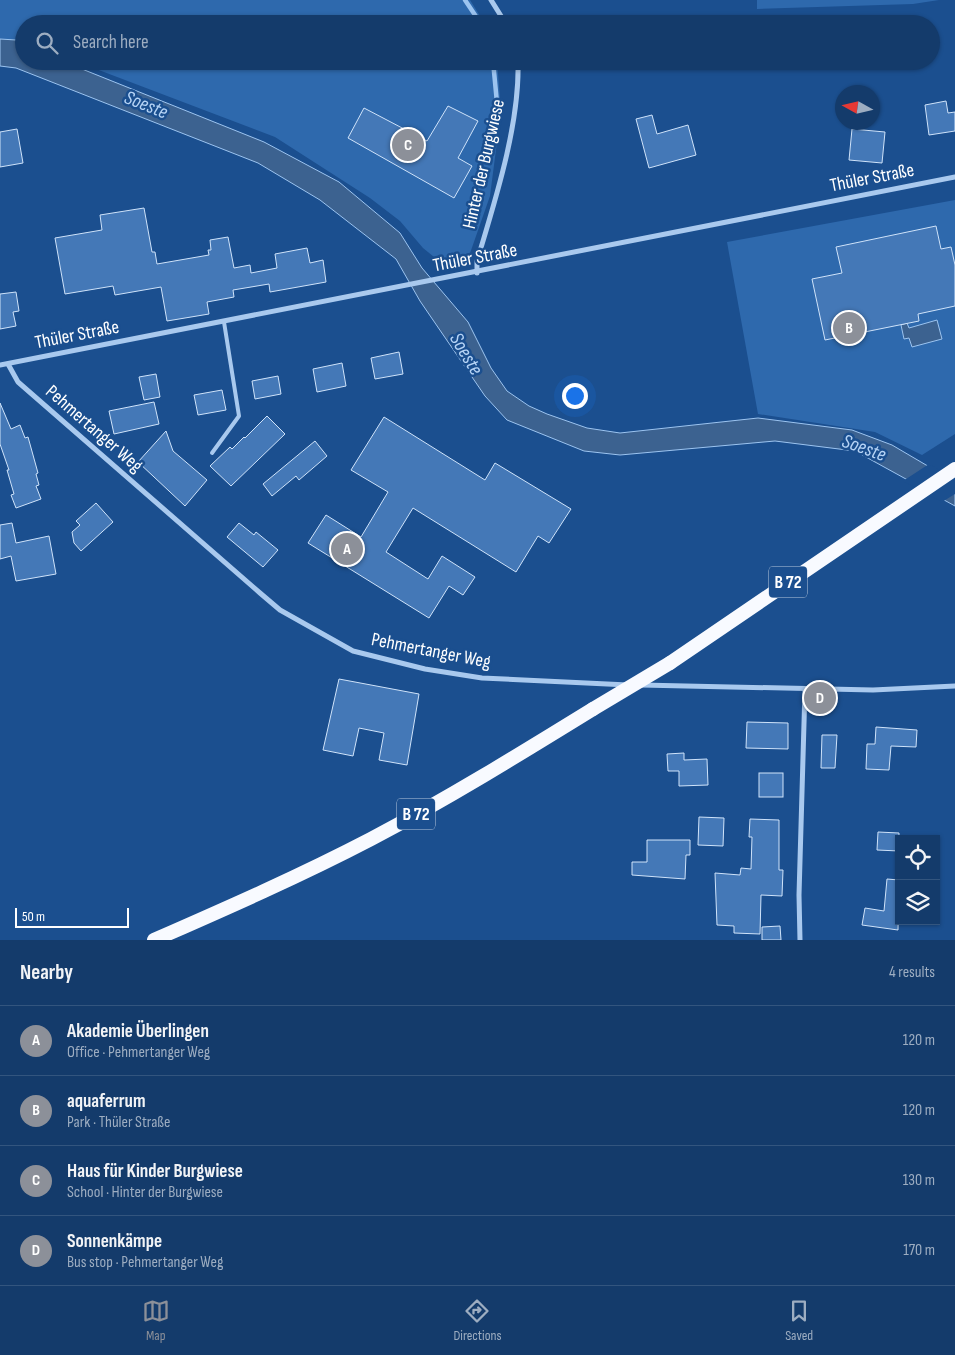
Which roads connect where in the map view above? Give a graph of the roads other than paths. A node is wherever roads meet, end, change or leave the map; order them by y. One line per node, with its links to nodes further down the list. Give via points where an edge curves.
1 (491, 0): 2 (street)
2 (500, 15)
3 (517, 70): 5 (street, Hinter der Burgwiese, via 511,127 477,261)
4 (955, 177): 5 (street, Thüler Straße)
5 (477, 273): 6 (street, Thüler Straße)
6 (224, 322): 7 (street, Thüler Straße); 9 (lane, via 239,416)
7 (8, 364): 8 (street, Thüler Straße); 12 (street, Pehmertanger Weg, via 18,382 266,599 352,650 425,669 482,678)
8 (0, 365)
9 (212, 453)
10 (955, 469): 13 (highway, B 72, bridge, via 670,662 474,782 370,839)
11 (955, 686): 12 (street, Pehmertanger Weg)
12 (805, 690): 14 (street)
13 (154, 940)
14 (800, 940)

